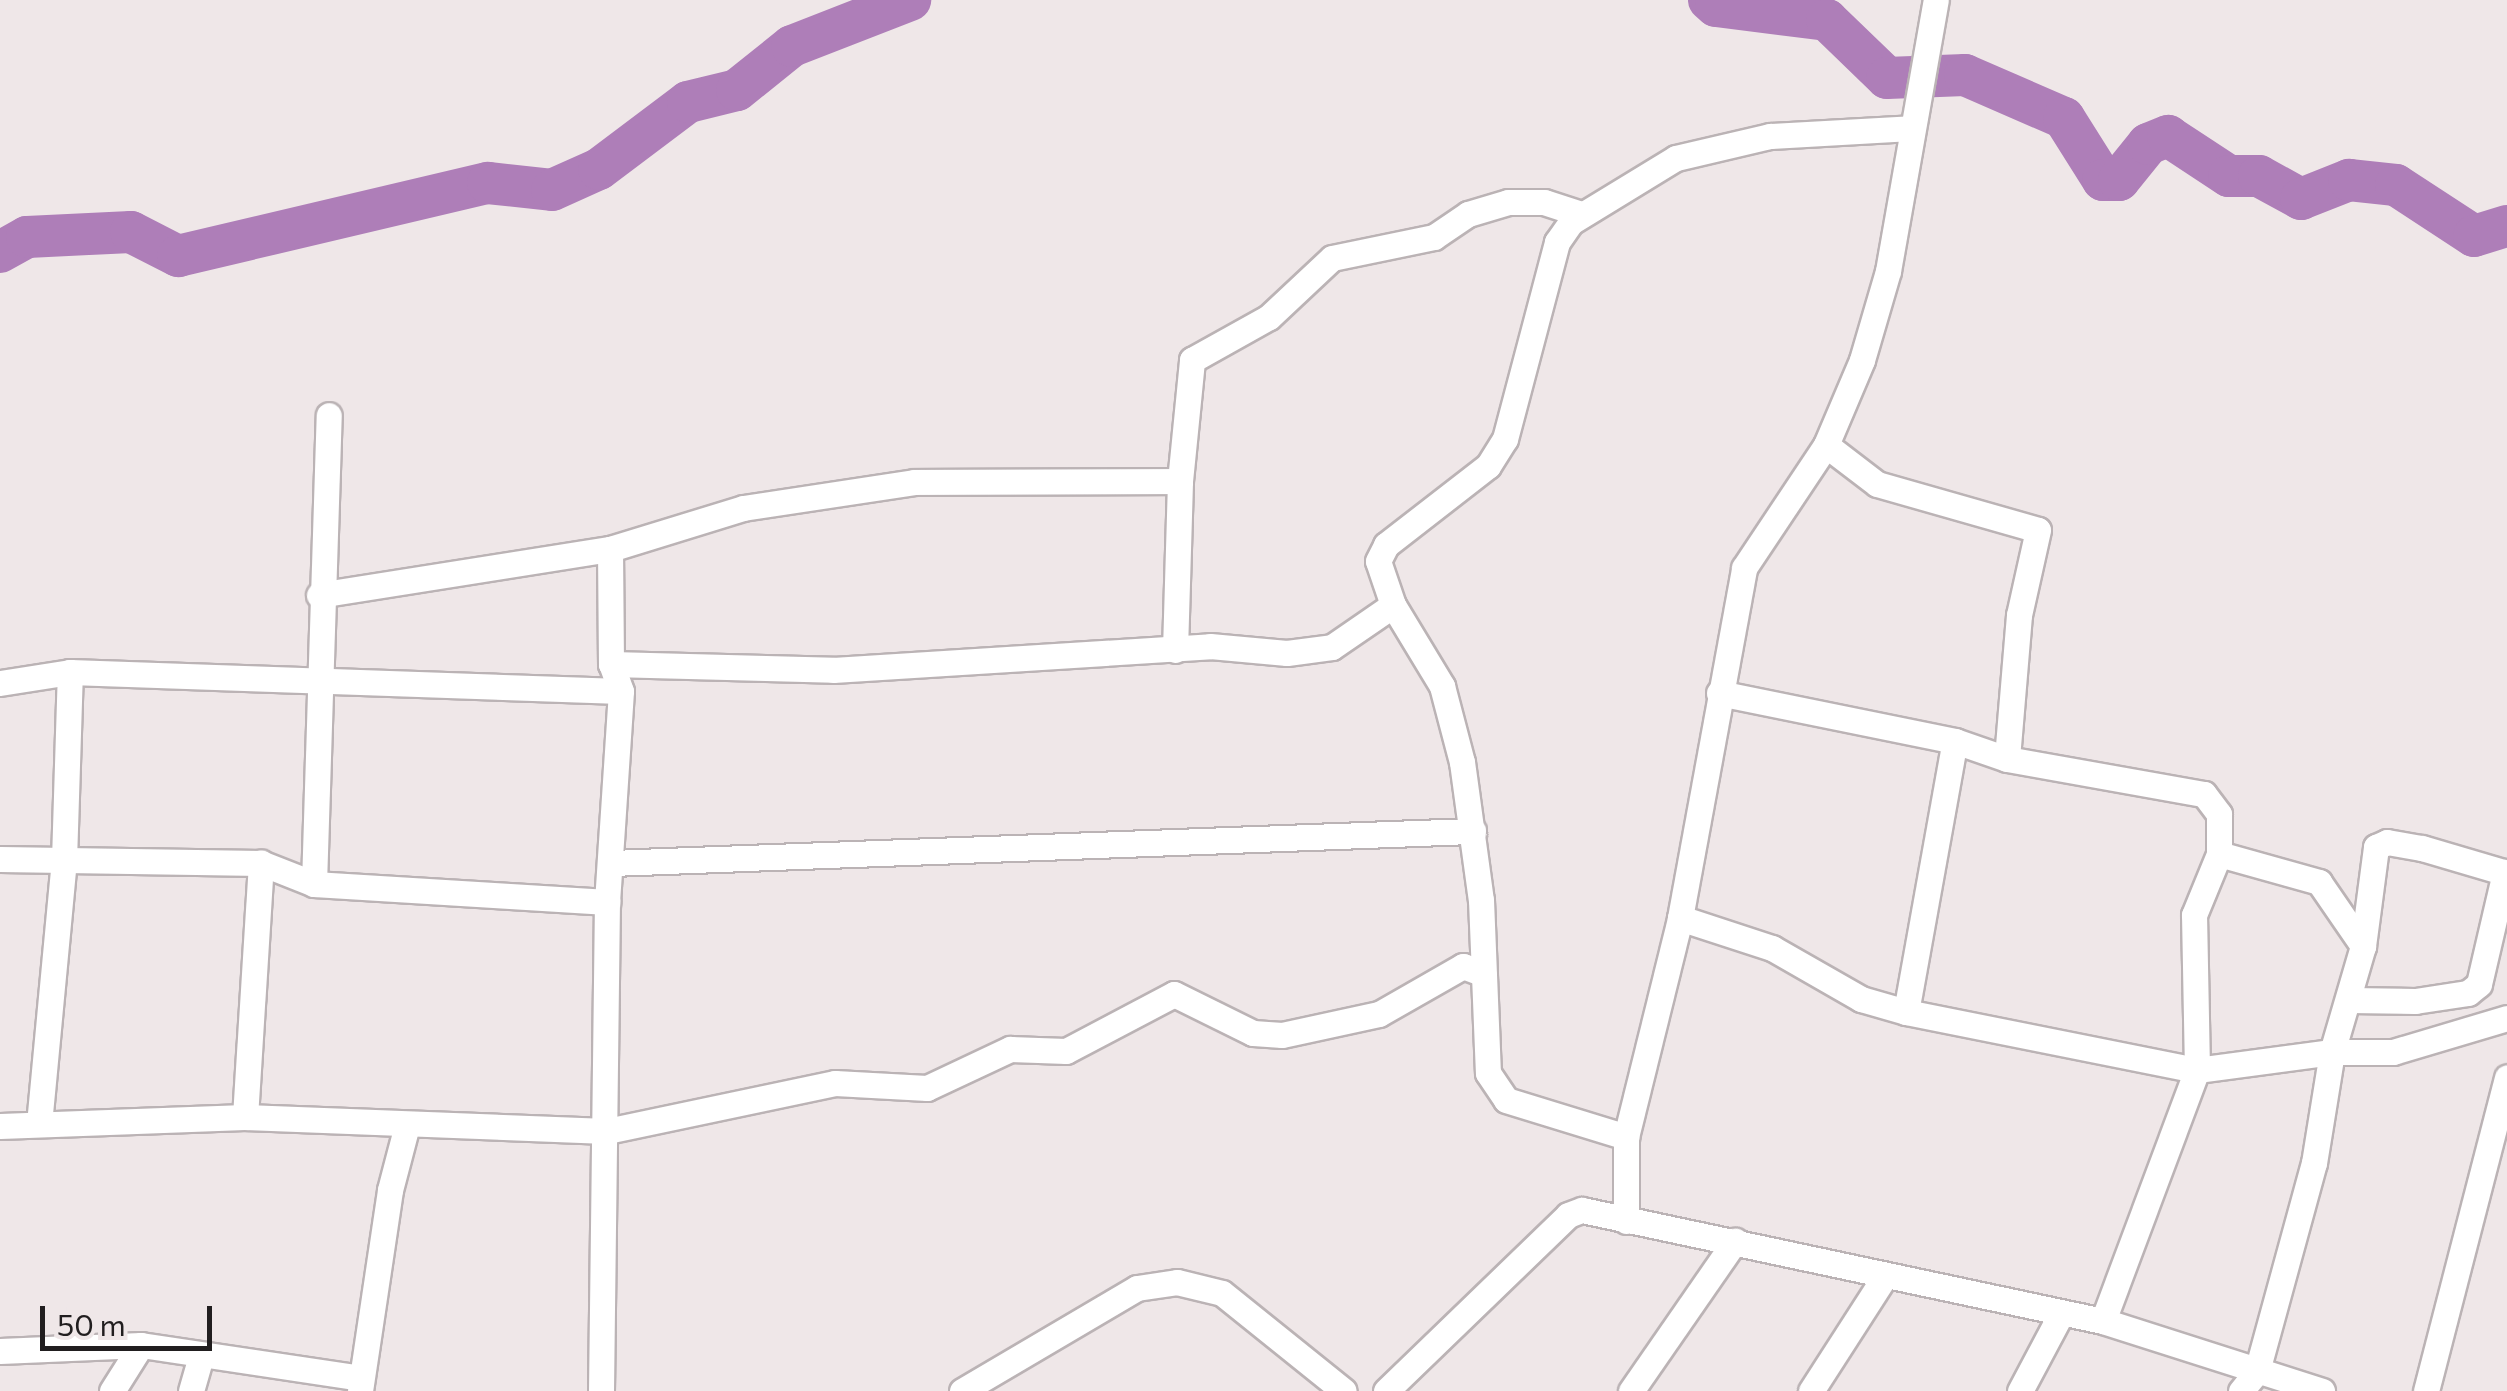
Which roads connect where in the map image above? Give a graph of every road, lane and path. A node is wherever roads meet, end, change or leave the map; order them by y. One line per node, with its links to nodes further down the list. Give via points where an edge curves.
1 (1936, 0): 2 (street)
2 (1912, 128): 3 (street, via 1770,136 1676,158); 5 (street, via 1888,271 1862,360)
3 (1580, 214): 6 (street, via 1544,202 1508,202 1468,214 1434,237 1332,258 1269,317 1192,360); 9 (street, via 1557,242 1505,438 1488,466 1398,534 1378,561)
4 (329, 415): 8 (street)
5 (1826, 445): 16 (street, via 1744,568); 18 (street, via 1876,484 2038,530 2018,616)
6 (1180, 481): 7 (street, via 914,482 743,508); 10 (street)
7 (610, 549): 8 (street); 11 (street)
8 (319, 595): 13 (street)
9 (1393, 604): 10 (street, via 1332,647); 19 (street, via 1442,686)
10 (1175, 650): 11 (street, via 833,670)
11 (611, 664): 15 (street)
12 (70, 672): 13 (street); 14 (street); 22 (street)
13 (320, 677): 15 (street); 26 (street)
14 (0, 683)
15 (621, 691): 24 (street)
16 (1720, 692): 17 (street); 28 (street)
17 (1955, 741): 18 (street); 32 (street)
18 (2007, 759): 20 (street, via 2204,794 2219,814)
19 (1473, 831): 24 (street); 30 (street)
20 (2219, 854): 29 (street, via 2320,882); 35 (street, via 2194,915)
21 (0, 859): 22 (street)
22 (64, 860): 23 (street); 38 (street)
23 (261, 863): 26 (street); 37 (street)
24 (611, 864): 27 (street)
25 (2506, 872): 29 (street, via 2380,843); 31 (street, via 2480,984 2468,993 2415,1001)
26 (314, 884): 27 (street)
27 (607, 902): 41 (street)
28 (1680, 918): 32 (street, via 1772,948 1861,998); 42 (street)
29 (2363, 946): 31 (street)
30 (1484, 974): 41 (street, via 1463,966 1379,1014 1282,1035 1253,1033 1174,994 1066,1051 1010,1049 927,1088 834,1084); 42 (street, via 1483,1053 1506,1100)
31 (2350, 1000): 34 (street)
32 (1906, 1012): 35 (street)
33 (2507, 1018): 34 (street, via 2393,1052)
34 (2332, 1052): 35 (street); 51 (street, via 2314,1163)
35 (2197, 1070): 47 (street)
36 (2507, 1077): 63 (street)
37 (245, 1118): 38 (street); 39 (street)
38 (39, 1124): 40 (street)
39 (407, 1125): 41 (street); 52 (street, via 390,1190)
40 (0, 1126)
41 (607, 1131): 55 (street)
42 (1626, 1137): 43 (street)
43 (1626, 1221): 44 (street); 58 (street, via 1572,1212)
44 (1735, 1240): 45 (street); 59 (street)
45 (1885, 1276): 46 (street); 60 (street)
46 (2060, 1314): 47 (street); 61 (street)
47 (2103, 1321): 51 (street)
48 (141, 1345): 49 (street); 50 (street); 53 (street)
49 (0, 1351)
50 (201, 1357): 52 (street); 54 (street)
51 (2249, 1381): 62 (street)
52 (361, 1384)
53 (112, 1391)
54 (191, 1391)
55 (601, 1391)
56 (962, 1391): 57 (street, via 1137,1288 1178,1282 1222,1293)
57 (1344, 1391)
58 (1386, 1391)
59 (1631, 1391)
60 (1811, 1391)
61 (2020, 1391)
62 (2322, 1391)
63 (2426, 1391)

